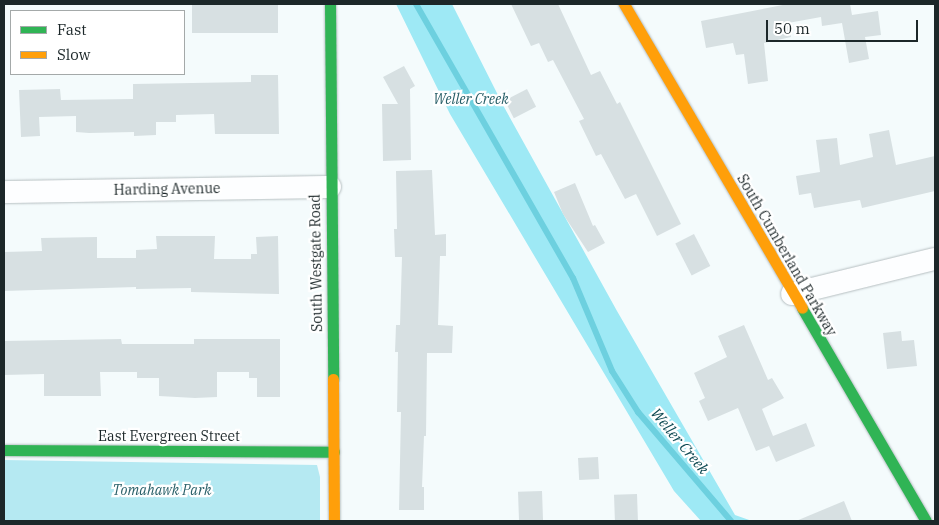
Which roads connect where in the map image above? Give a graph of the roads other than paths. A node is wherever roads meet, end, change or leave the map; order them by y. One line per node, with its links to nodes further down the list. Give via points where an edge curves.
1 (330, 4): 3 (street, South Westgate Road)
2 (624, 4): 6 (street, South Cumberland Parkway)
3 (330, 186): 4 (street, Harding Avenue); 8 (street, South Westgate Road)
4 (4, 192)
5 (935, 259): 6 (street)
6 (792, 294): 10 (street, South Cumberland Parkway)
7 (4, 450): 8 (street, East Evergreen Street)
8 (334, 452): 9 (street, South Westgate Road)
9 (334, 521)
10 (926, 521)

